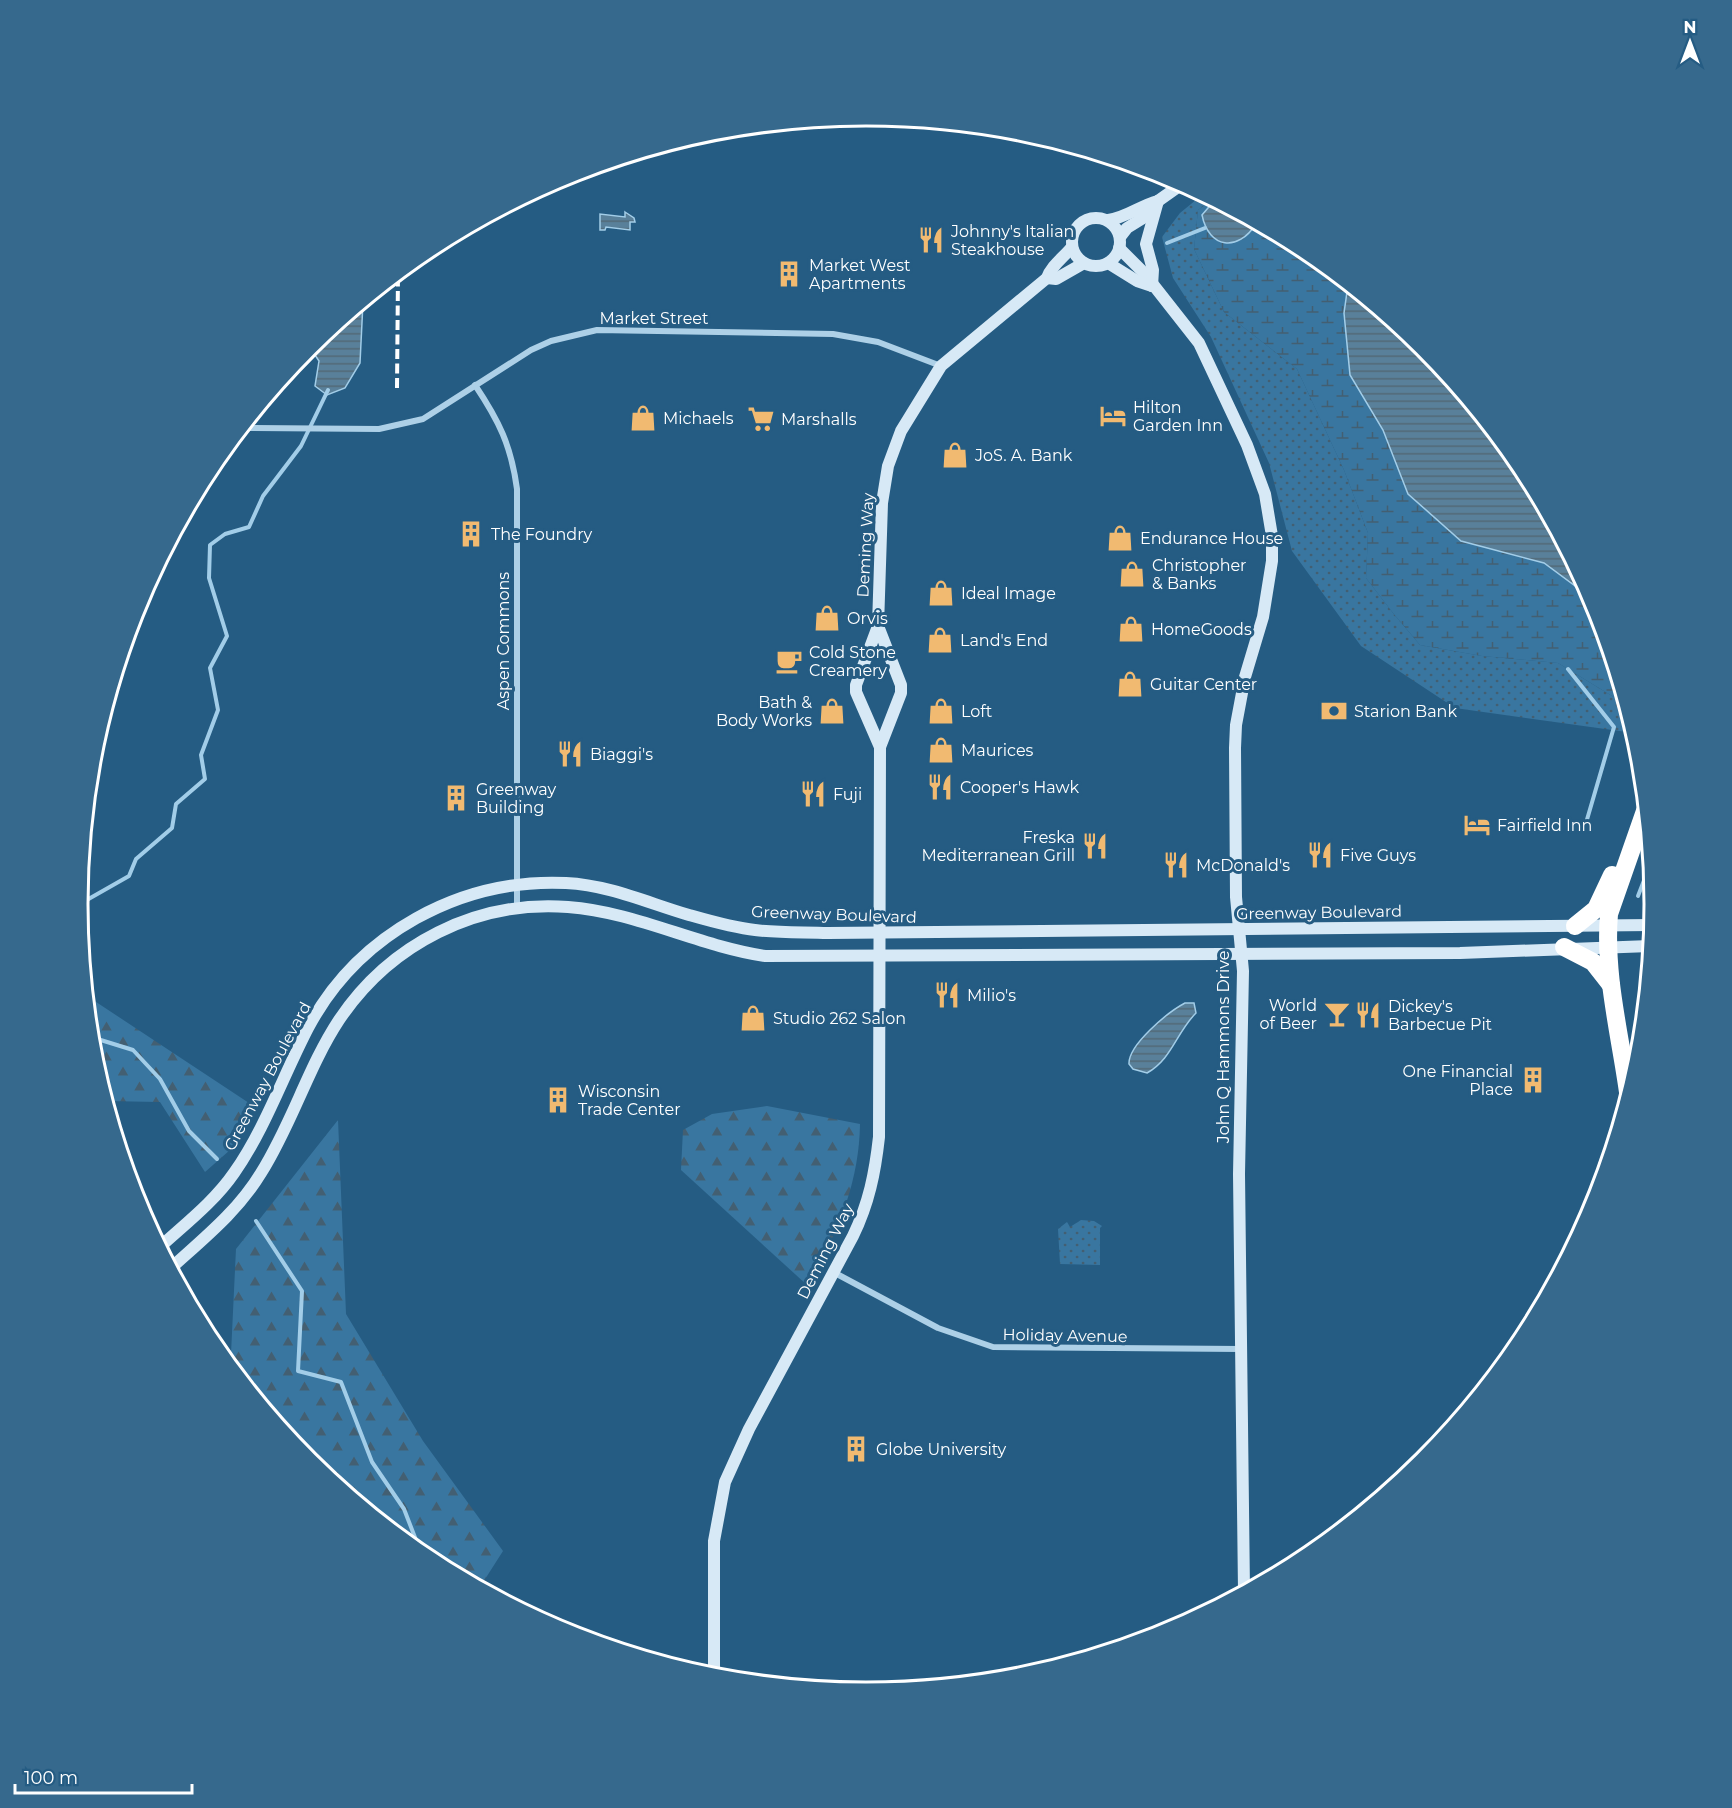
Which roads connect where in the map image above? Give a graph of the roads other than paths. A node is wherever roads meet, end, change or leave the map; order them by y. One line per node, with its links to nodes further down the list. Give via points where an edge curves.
1 (1173, 190): 2 (street)
2 (1158, 201): 3 (street); 4 (street, via 1148,215 1128,228); 9 (street, via 1146,244 1153,270)
3 (1108, 220): 4 (street); 5 (street, via 1097,217 1079,223 1072,235)
4 (1120, 243): 7 (street); 9 (street, John Q Hammons Drive)
5 (1072, 248): 6 (street); 8 (street, Deming Way)
6 (1084, 263): 7 (street); 8 (street, Deming Way, via 1056,279)
7 (1107, 263): 9 (street, John Q Hammons Drive)
8 (1047, 278): 10 (street, Deming Way)
9 (1152, 286): 22 (street, John Q Hammons Drive, via 1181,319 1211,364 1258,471 1269,516 1269,587 1236,724)
10 (941, 366): 11 (street, Market Street, via 878,342 833,334 597,330 551,341); 13 (street, Deming Way, via 901,430 888,466 880,515)
11 (475, 385): 12 (street, Market Street, via 423,419 379,429); 17 (street, Aspen Commons, via 499,421 514,463 517,489)
12 (251, 428)
13 (878, 626): 14 (street, Deming Way, via 901,685); 14 (street, Deming Way, via 856,692)
14 (880, 747): 23 (street, Deming Way)
15 (1638, 809): 20 (highway, via 1596,909)
16 (1639, 827): 21 (highway)
17 (516, 884): 18 (street, Aspen Commons); 23 (street, Greenway Boulevard, via 590,885 756,930); 31 (street, Greenway Boulevard, via 453,900 393,932 357,962 337,983 309,1026 256,1136 233,1174)
18 (517, 907): 28 (street, via 598,911 731,951 765,956); 32 (street, via 439,931 412,946 361,991 328,1039 250,1190)
19 (1643, 925): 21 (street, Greenway Boulevard)
20 (1575, 926): 21 (street, Greenway Boulevard); 22 (street, Greenway Boulevard)
21 (1608, 926): 26 (highway)
22 (1238, 929): 23 (street, Greenway Boulevard); 27 (street, John Q Hammons Drive)
23 (879, 934): 28 (street, Deming Way)
24 (1642, 946): 26 (street)
25 (1564, 947): 26 (street); 27 (street, via 1460,953); 29 (highway, via 1593,962)
26 (1610, 947): 29 (highway)
27 (1241, 954): 28 (street); 34 (street, John Q Hammons Drive)
28 (879, 957): 33 (street, Deming Way, via 879,1137 875,1171 864,1212)
29 (1611, 985): 30 (highway)
30 (1625, 1073)
31 (166, 1241)
32 (177, 1263)
33 (834, 1273): 34 (street, Holiday Avenue, via 938,1328 993,1347); 36 (street, Deming Way, via 749,1429 725,1482 714,1541)
34 (1241, 1349): 35 (street, John Q Hammons Drive)
35 (1244, 1583)
36 (714, 1667)

